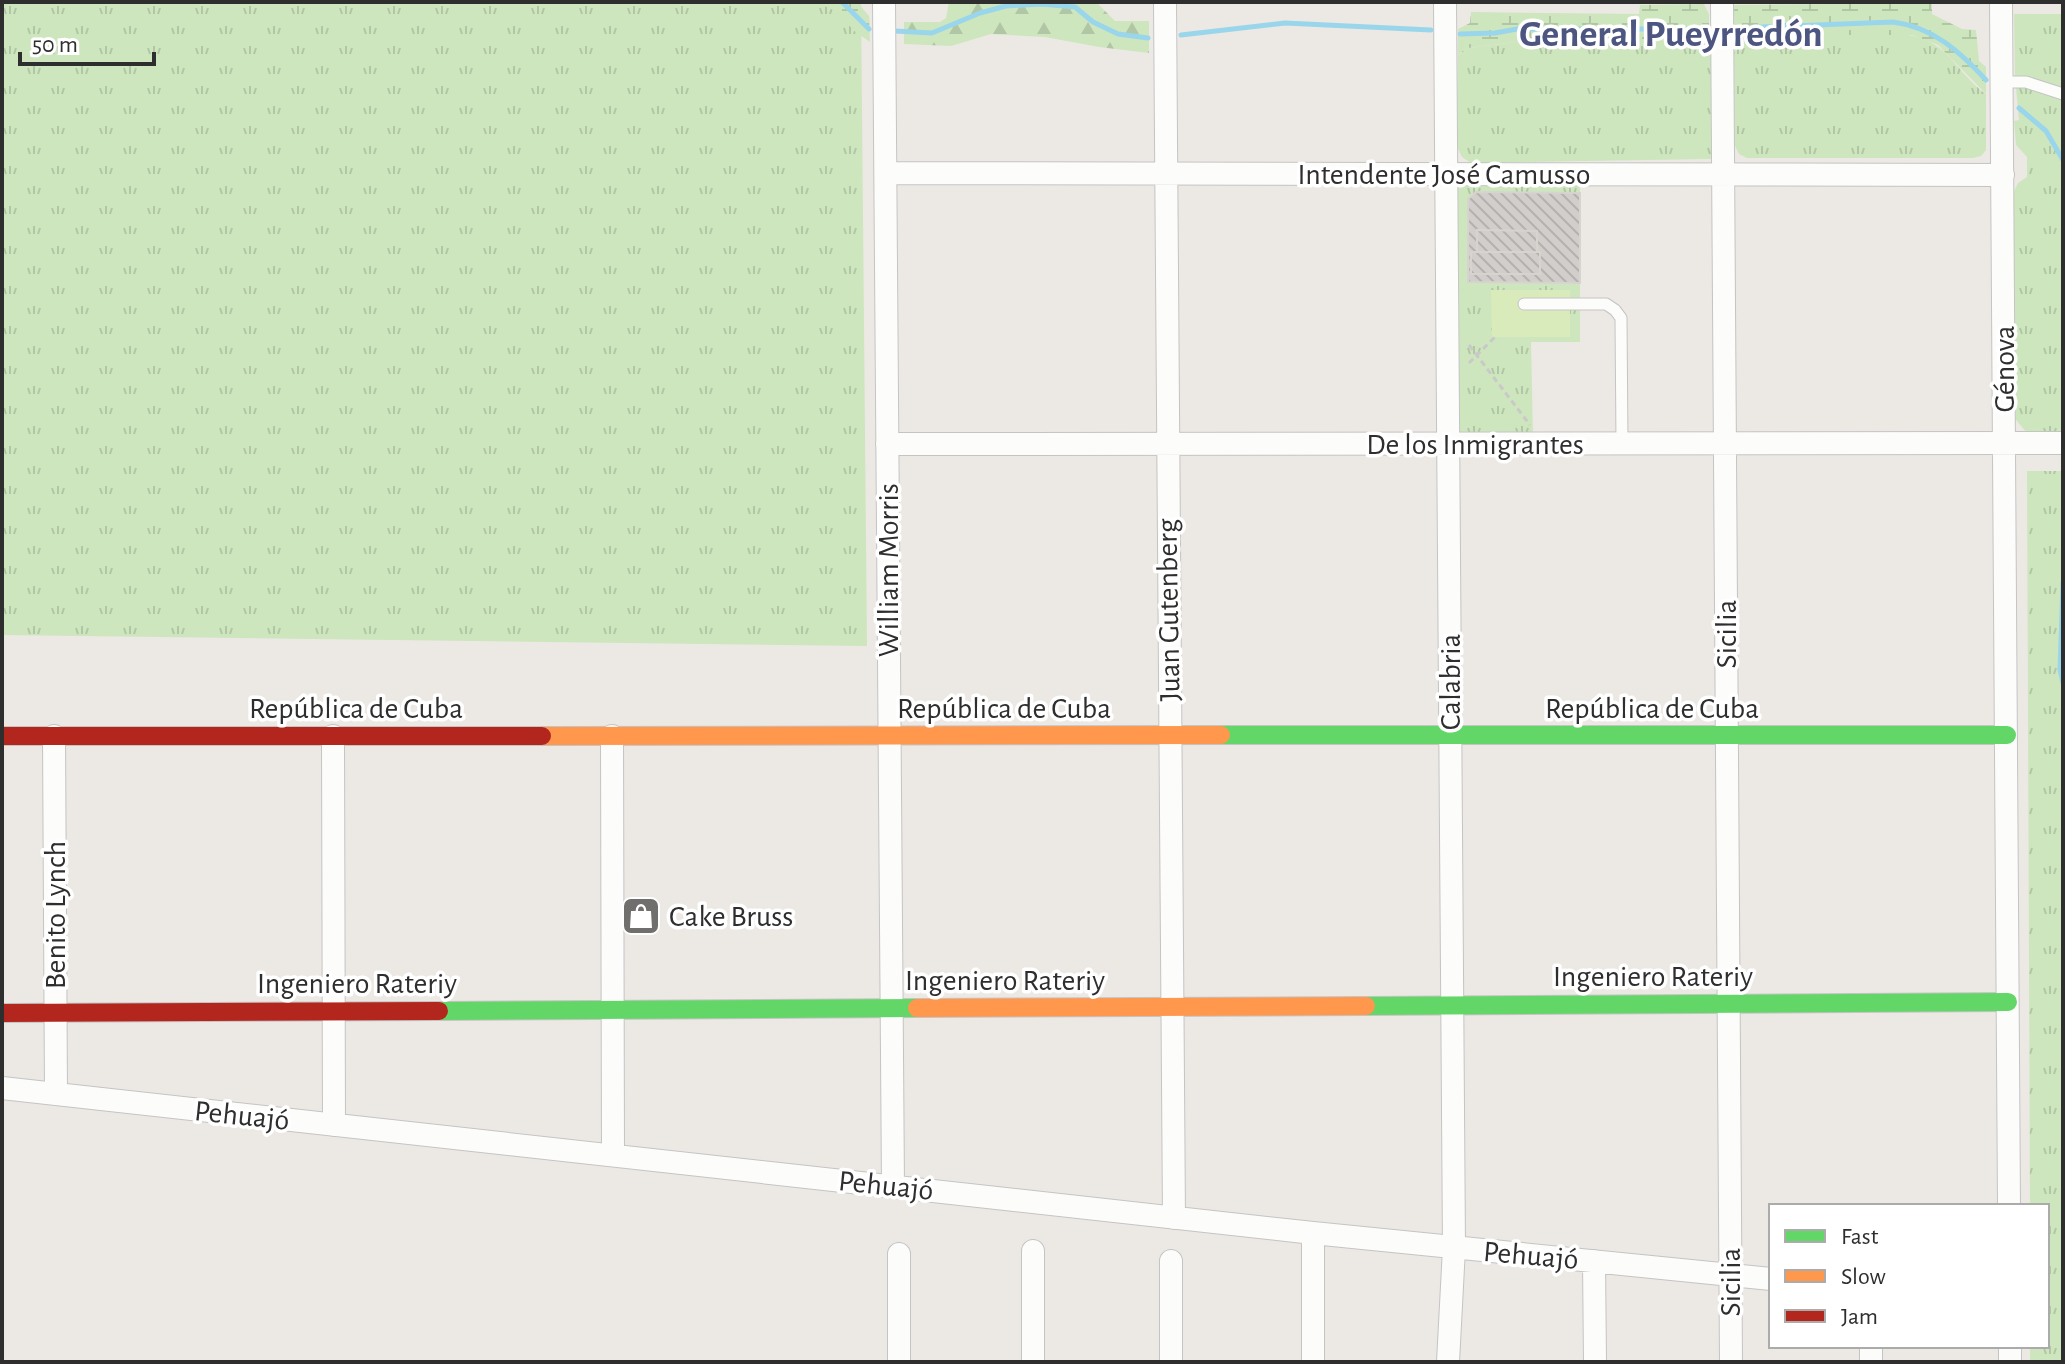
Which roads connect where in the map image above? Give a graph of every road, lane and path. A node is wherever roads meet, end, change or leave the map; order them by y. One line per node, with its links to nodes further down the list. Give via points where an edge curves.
1 (884, 2): 8 (street, William Morris)
2 (1165, 2): 9 (street, Juan Gutenberg)
3 (1445, 2): 10 (street, Calabria)
4 (1722, 2): 11 (street, Sicilia)
5 (2001, 2): 6 (street, Génova)
6 (2002, 82): 7 (lane, via 2026,82); 12 (street, Génova)
7 (2063, 94)
8 (886, 173): 9 (street, Intendente José Camusso); 24 (street, William Morris)
9 (1166, 173): 10 (street, Intendente José Camusso); 19 (street, Juan Gutenberg)
10 (1447, 173): 11 (street, Intendente José Camusso); 17 (street, Calabria)
11 (1723, 174): 12 (street, Intendente José Camusso); 21 (street, Sicilia)
12 (2003, 175): 22 (street, Génova)
13 (1524, 304): 20 (lane, via 1606,304 1621,318)
14 (1495, 337): 16 (path)
15 (1465, 338): 16 (path)
16 (1476, 355): 17 (path); 18 (path)
17 (1448, 384): 25 (street, Calabria)
18 (1533, 426)
19 (1167, 443): 24 (street, De los Inmigrantes); 25 (street, De los Inmigrantes); 32 (street, Juan Gutenberg)
20 (1622, 443): 21 (street, De los Inmigrantes); 25 (street, De los Inmigrantes)
21 (1725, 443): 22 (street, De los Inmigrantes); 34 (street, Sicilia)
22 (2005, 443): 23 (street, De los Inmigrantes); 26 (street, Génova)
23 (2063, 443)
24 (887, 444): 31 (street, William Morris)
25 (1448, 445): 33 (street, Calabria)
26 (2007, 735): 34 (street, República de Cuba); 35 (street, Génova)
27 (2, 736): 28 (street, República de Cuba)
28 (54, 736): 29 (street, República de Cuba); 43 (street, Benito Lynch)
29 (333, 736): 30 (street, República de Cuba); 41 (street)
30 (612, 736): 31 (street, República de Cuba); 40 (street)
31 (889, 736): 32 (street, República de Cuba); 39 (street, William Morris)
32 (1170, 736): 33 (street, República de Cuba); 38 (street, Juan Gutenberg)
33 (1450, 736): 34 (street, República de Cuba); 37 (street, Calabria)
34 (1727, 736): 36 (street, Sicilia)
35 (2008, 1002): 36 (street, Ingeniero Rateriy); 49 (street, Génova)
36 (1729, 1004): 37 (street, Ingeniero Rateriy); 57 (street, Sicilia)
37 (1452, 1005): 38 (street, Ingeniero Rateriy); 52 (street, Calabria)
38 (1171, 1007): 39 (street, Ingeniero Rateriy); 50 (street, Juan Gutenberg)
39 (892, 1008): 40 (street, Ingeniero Rateriy); 48 (street, William Morris)
40 (613, 1010): 41 (street, Ingeniero Rateriy); 47 (street)
41 (334, 1012): 43 (street, Ingeniero Rateriy); 46 (street)
42 (2, 1013): 43 (street, Ingeniero Rateriy)
43 (56, 1013): 45 (street, Benito Lynch)
44 (2, 1088): 45 (street, Pehuajó)
45 (56, 1094): 46 (street, Pehuajó)
46 (334, 1125): 47 (street, Pehuajó)
47 (613, 1155): 48 (street, Pehuajó)
48 (893, 1186): 50 (street, Pehuajó)
49 (2009, 1204)
50 (1174, 1218): 51 (street, Pehuajó)
51 (1313, 1233): 52 (street, Pehuajó); 62 (street)
52 (1454, 1248): 56 (street, Pehuajó); 63 (street, Calabria)
53 (1033, 1251): 60 (street)
54 (899, 1254): 59 (street)
55 (1171, 1261): 61 (street)
56 (1594, 1261): 57 (street, Pehuajó); 64 (street)
57 (1730, 1276): 58 (street, Pehuajó); 65 (street, Sicilia)
58 (1769, 1279)
59 (899, 1362)
60 (1033, 1362)
61 (1171, 1362)
62 (1313, 1362)
63 (1448, 1362)
64 (1595, 1362)
65 (1731, 1362)

